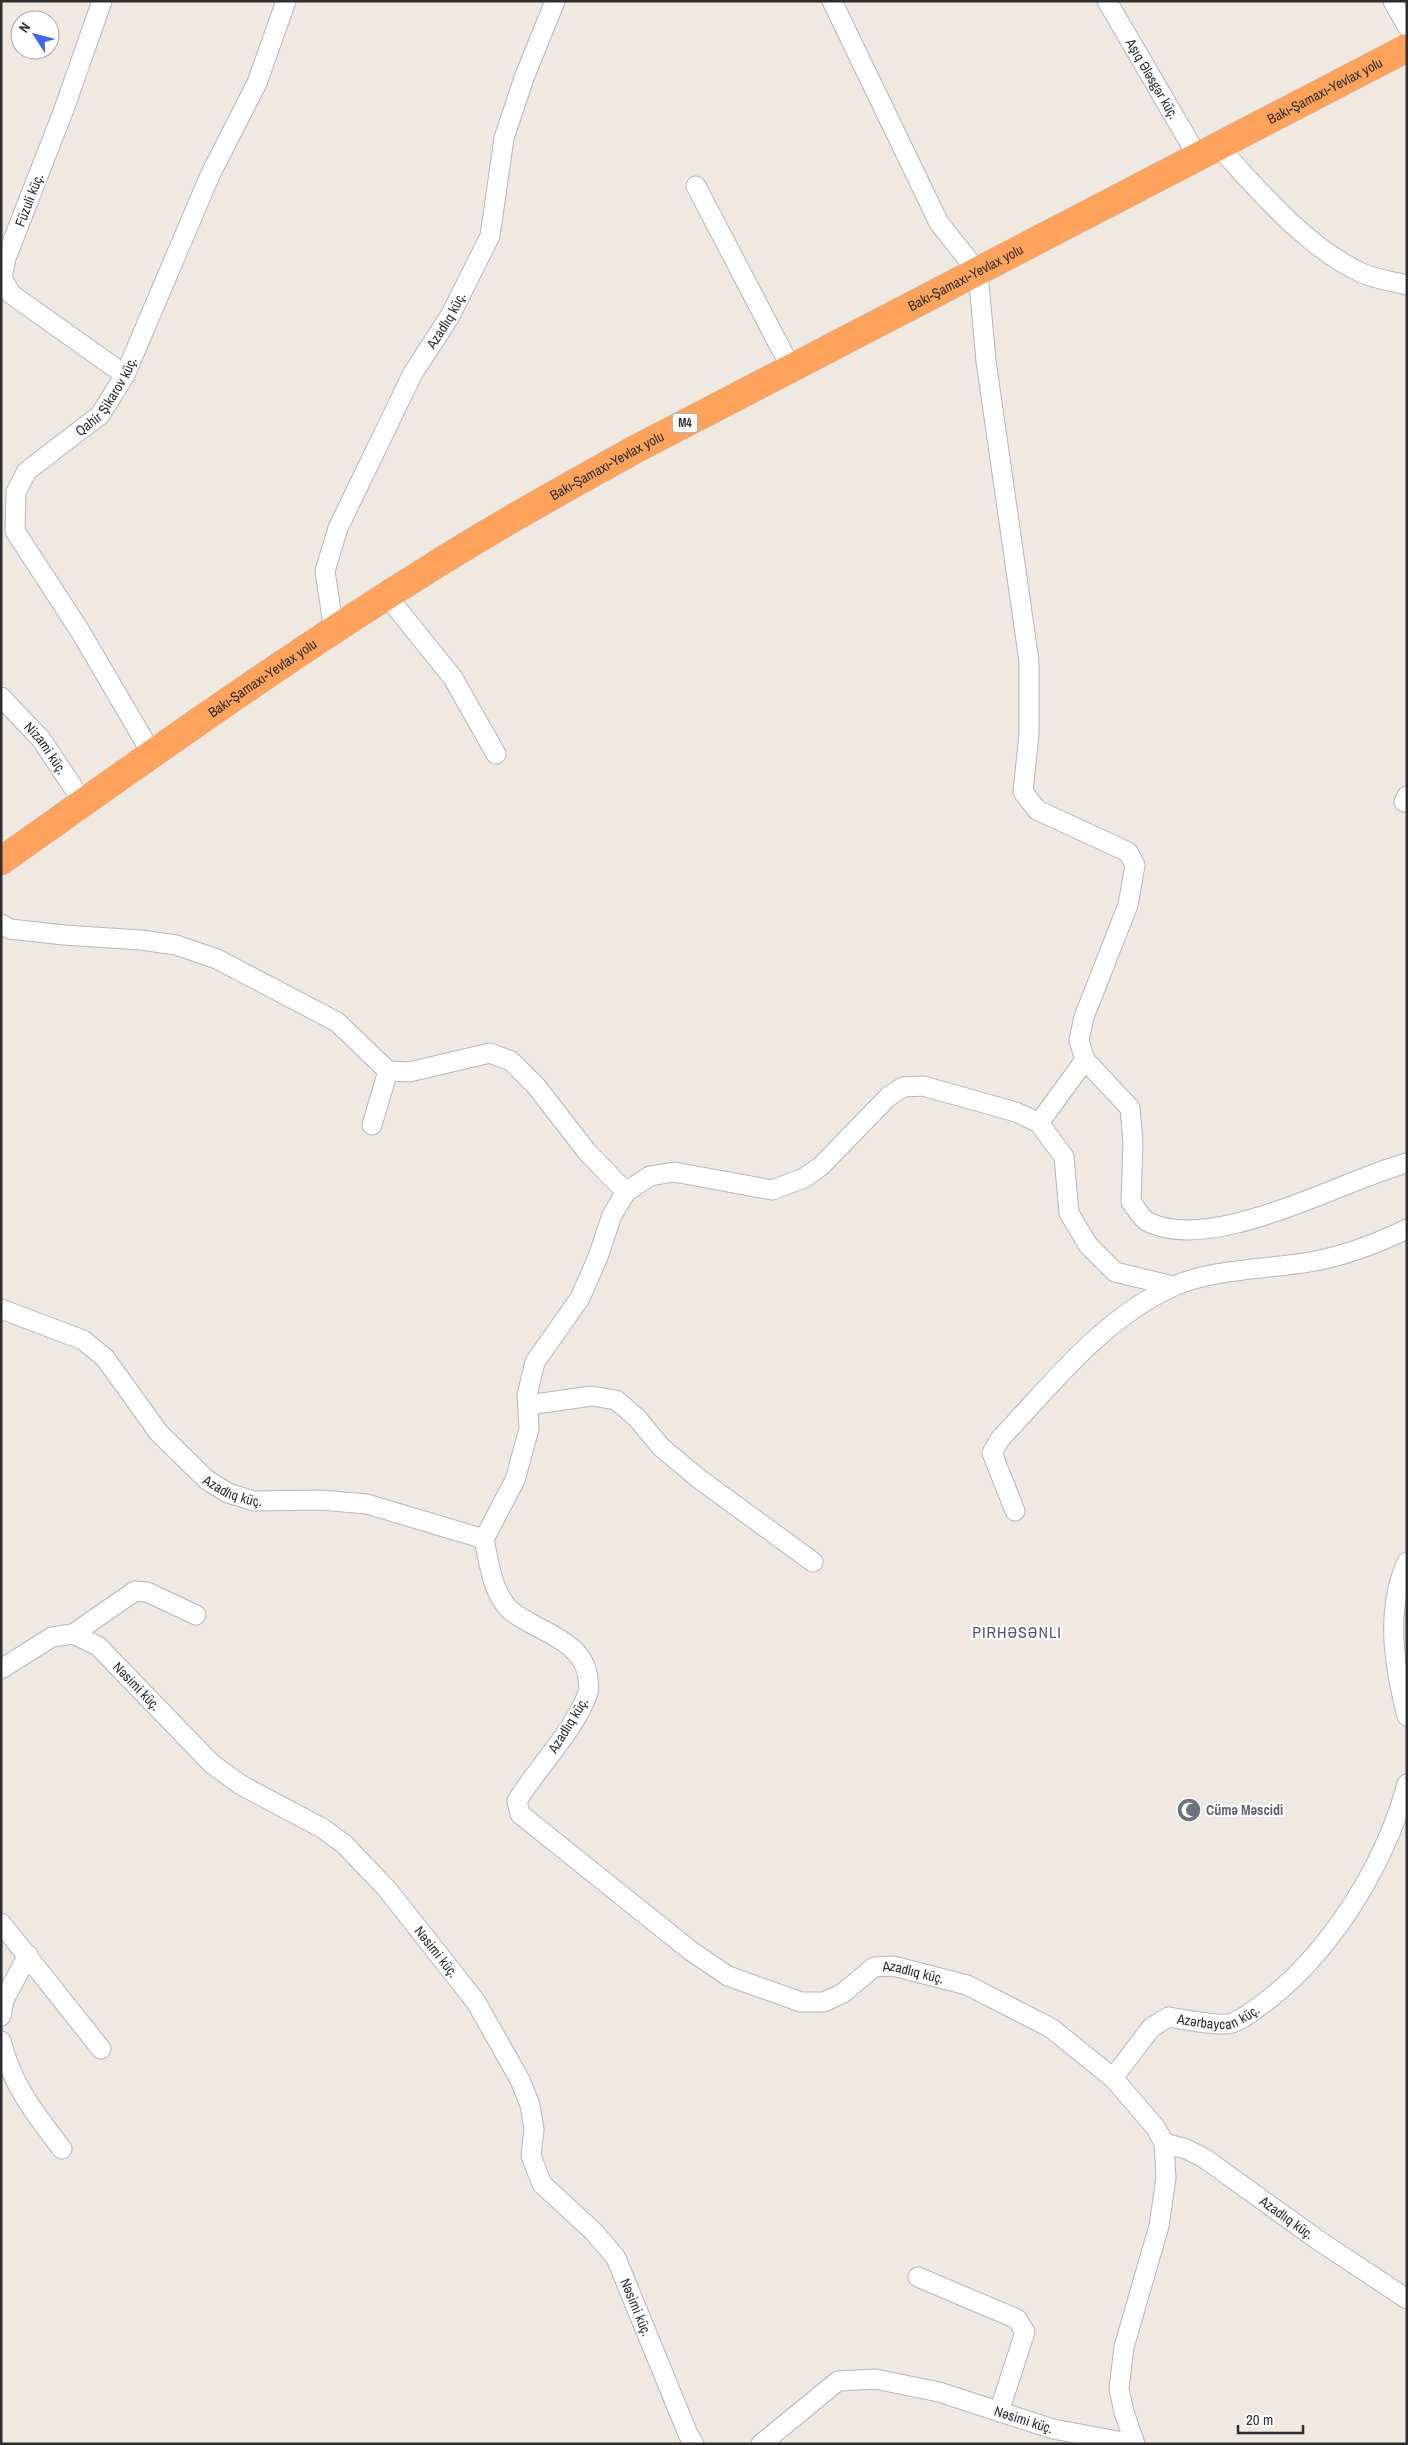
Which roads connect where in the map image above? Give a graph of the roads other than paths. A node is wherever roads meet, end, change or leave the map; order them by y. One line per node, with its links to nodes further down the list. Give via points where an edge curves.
1 (102, 1): 14 (street, Füzuli küç., via 6,258 2,278 11,294)
2 (286, 1): 14 (street, Qahir Şikarov küç., via 256,83 211,173)
3 (555, 1): 16 (street, Azadlıq küç., via 504,138 490,236 450,316 413,373 338,528 325,571)
4 (832, 1): 11 (street, via 939,223)
5 (1107, 1): 9 (street, Aşıq Ələsgər küç.)
6 (1393, 1): 7 (street)
7 (1407, 26)
8 (1407, 48): 9 (highway, Bakı-Şamaxı-Yevlax yolu / M4)
9 (1208, 151): 11 (highway, Bakı-Şamaxı-Yevlax yolu / M4); 12 (street, Aşıq Ələsgər küç., via 1334,257 1363,274)
10 (696, 186): 13 (street)
11 (978, 272): 13 (highway, Bakı-Şamaxı-Yevlax yolu / M4); 23 (street, via 986,361 1029,661 1023,792 1037,810 1128,852 1135,865 1128,905 1084,1017 1079,1040)
12 (1407, 285)
13 (791, 368): 15 (highway, Bakı-Şamaxı-Yevlax yolu / M4, via 626,454)
14 (125, 376): 18 (street, Qahir Şikarov küç., via 100,415 27,471 16,492 15,531 80,631)
15 (387, 596): 16 (highway, Bakı-Şamaxı-Yevlax yolu / M4); 19 (street, via 453,678)
16 (334, 631): 18 (highway, Bakı-Şamaxı-Yevlax yolu / M4)
17 (1, 697): 20 (street, Nizami küç., via 42,739)
18 (152, 754): 20 (highway, Bakı-Şamaxı-Yevlax yolu / M4)
19 (496, 754)
20 (83, 802): 21 (highway, Bakı-Şamaxı-Yevlax yolu / M4)
21 (1, 860)
22 (1, 924): 24 (street, via 10,929 176,945 217,959 337,1022)
23 (1085, 1060): 25 (street); 27 (street, via 1130,1108 1133,1142 1131,1202 1147,1222 1183,1232 1258,1219)
24 (388, 1071): 26 (street); 28 (street, via 409,1072 490,1053 511,1061 536,1086 588,1153)
25 (1039, 1123): 28 (street, via 1016,1112 923,1086 903,1087 888,1097 804,1178 772,1190 674,1172 650,1176); 30 (street, via 1064,1157 1069,1213 1088,1245 1114,1272)
26 (372, 1124)
27 (1407, 1163)
28 (626, 1192): 32 (street, via 612,1215 580,1298 535,1362 527,1395)
29 (1407, 1229): 30 (street, via 1352,1252 1310,1262 1219,1274)
30 (1173, 1286): 33 (street, via 1127,1312 1092,1343 1000,1439 992,1453)
31 (1, 1309): 34 (street, Azadlıq küç., via 83,1340 105,1358 158,1433 207,1480 228,1493 254,1501 321,1500 367,1504)
32 (528, 1406): 34 (street, via 529,1429 515,1480); 35 (street, via 592,1396 616,1400 661,1447 698,1478)
33 (1015, 1511)
34 (484, 1539): 47 (street, Azadlıq küç., via 499,1595 510,1610 559,1639 579,1656 587,1671 589,1691 574,1721 517,1801 520,1814 690,1952 728,1976 801,2002 824,2002 842,1993 874,1967 893,1966 967,1985 1051,2028)
35 (812, 1562)
36 (1407, 1562): 40 (street, via 1400,1578 1392,1633 1398,1681)
37 (196, 1615): 38 (street, via 147,1592 135,1591)
38 (73, 1634): 39 (street, via 52,1637); 53 (street, Nəsimi küç., via 98,1646 212,1764 241,1785 322,1828 344,1844 387,1890 476,2002 520,2080 530,2105 534,2129 531,2156 542,2184 594,2232 616,2258)
39 (1, 1669)
40 (1407, 1716)
41 (1407, 1784): 47 (street, Azərbaycan küç., via 1399,1812 1370,1873 1328,1941 1297,1976 1254,2011 1230,2024 1168,2017 1151,2028)
42 (1, 1923): 43 (street)
43 (28, 1955): 44 (street, via 4,2000); 46 (street)
44 (1, 2016)
45 (1, 2041): 49 (street, via 7,2063 24,2099)
46 (101, 2049)
47 (1113, 2078): 48 (street, via 1156,2128)
48 (1164, 2143): 51 (street, Azadlıq küç., via 1204,2158); 55 (street, via 1166,2178 1159,2226 1124,2347 1119,2389)
49 (62, 2149)
50 (918, 2277): 52 (street, via 1017,2319 1025,2332)
51 (1407, 2299)
52 (999, 2412): 54 (street, Nəsimi küç., via 940,2392 875,2379 838,2381); 55 (street, Nəsimi küç., via 1053,2429)
53 (694, 2444)
54 (760, 2444)
55 (1134, 2444)

